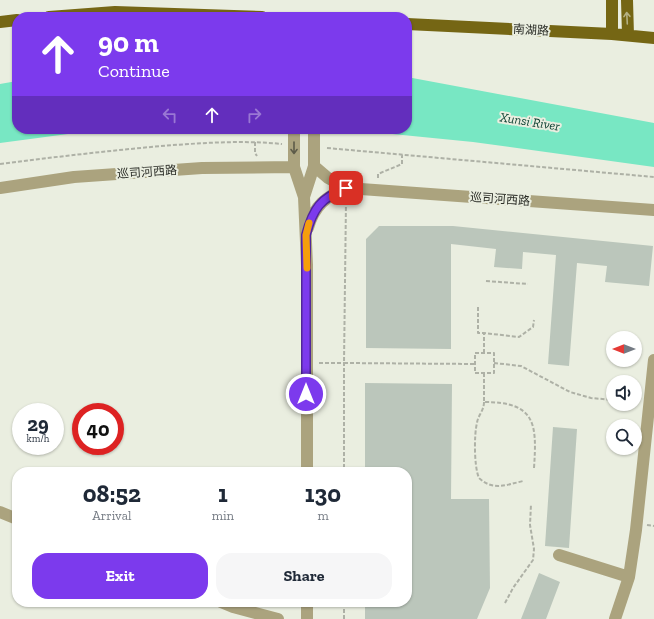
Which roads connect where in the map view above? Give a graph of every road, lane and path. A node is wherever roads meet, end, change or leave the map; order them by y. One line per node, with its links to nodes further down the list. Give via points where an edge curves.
1 (612, 0): 6 (main road)
2 (626, 0): 7 (main road, one-way to 2)
3 (12, 21): 4 (main road)
4 (0, 22)
5 (412, 24): 6 (main road, 南湖路)
6 (612, 34): 7 (main road, 南湖路)
7 (628, 35): 8 (main road, 南湖路)
8 (654, 38)
9 (294, 134): 13 (street, one-way to 13)
10 (314, 134): 12 (street)
11 (402, 154): 16 (path, via 402,164 378,174)
12 (314, 166): 15 (street); 17 (street)
13 (294, 167): 14 (street, 巡司河西路, via 202,168 74,176); 17 (street)
14 (0, 188)
15 (346, 188): 16 (street, 巡司河西路); 19 (street, via 326,198 317,207 310,218); 28 (path)
16 (377, 190): 18 (street, 巡司河西路)
17 (304, 197): 19 (street)
18 (654, 210)
19 (306, 235): 27 (street)
20 (486, 281): 21 (path)
21 (528, 284)
22 (478, 307): 24 (path, via 478,333)
23 (534, 320): 24 (path, via 533,327 519,337)
24 (484, 333): 25 (path)
25 (484, 353): 29 (path, via 494,353); 30 (path, via 475,353)
26 (654, 360): 32 (street)
27 (306, 363): 28 (path); 35 (street)
28 (344, 363): 30 (path); 36 (path)
29 (494, 363): 31 (path, via 494,373); 33 (path, via 521,366 570,392)
30 (475, 364): 31 (path, via 475,373)
31 (484, 373): 34 (path)
32 (653, 373): 43 (street)
33 (606, 399)
34 (484, 402): 37 (path, via 513,405 530,418 536,437); 38 (path, via 484,409 476,425 478,478 498,487)
35 (307, 467)
36 (344, 467)
37 (534, 468)
38 (523, 481)
39 (531, 504): 44 (path, via 533,560)
40 (0, 512): 41 (street)
41 (12, 517)
42 (559, 555): 43 (street)
43 (629, 577): 51 (street)
44 (505, 603)
45 (234, 607): 48 (street)
46 (307, 607): 49 (street)
47 (344, 607): 50 (path)
48 (278, 619)
49 (307, 619)
50 (344, 619)
51 (615, 619)

